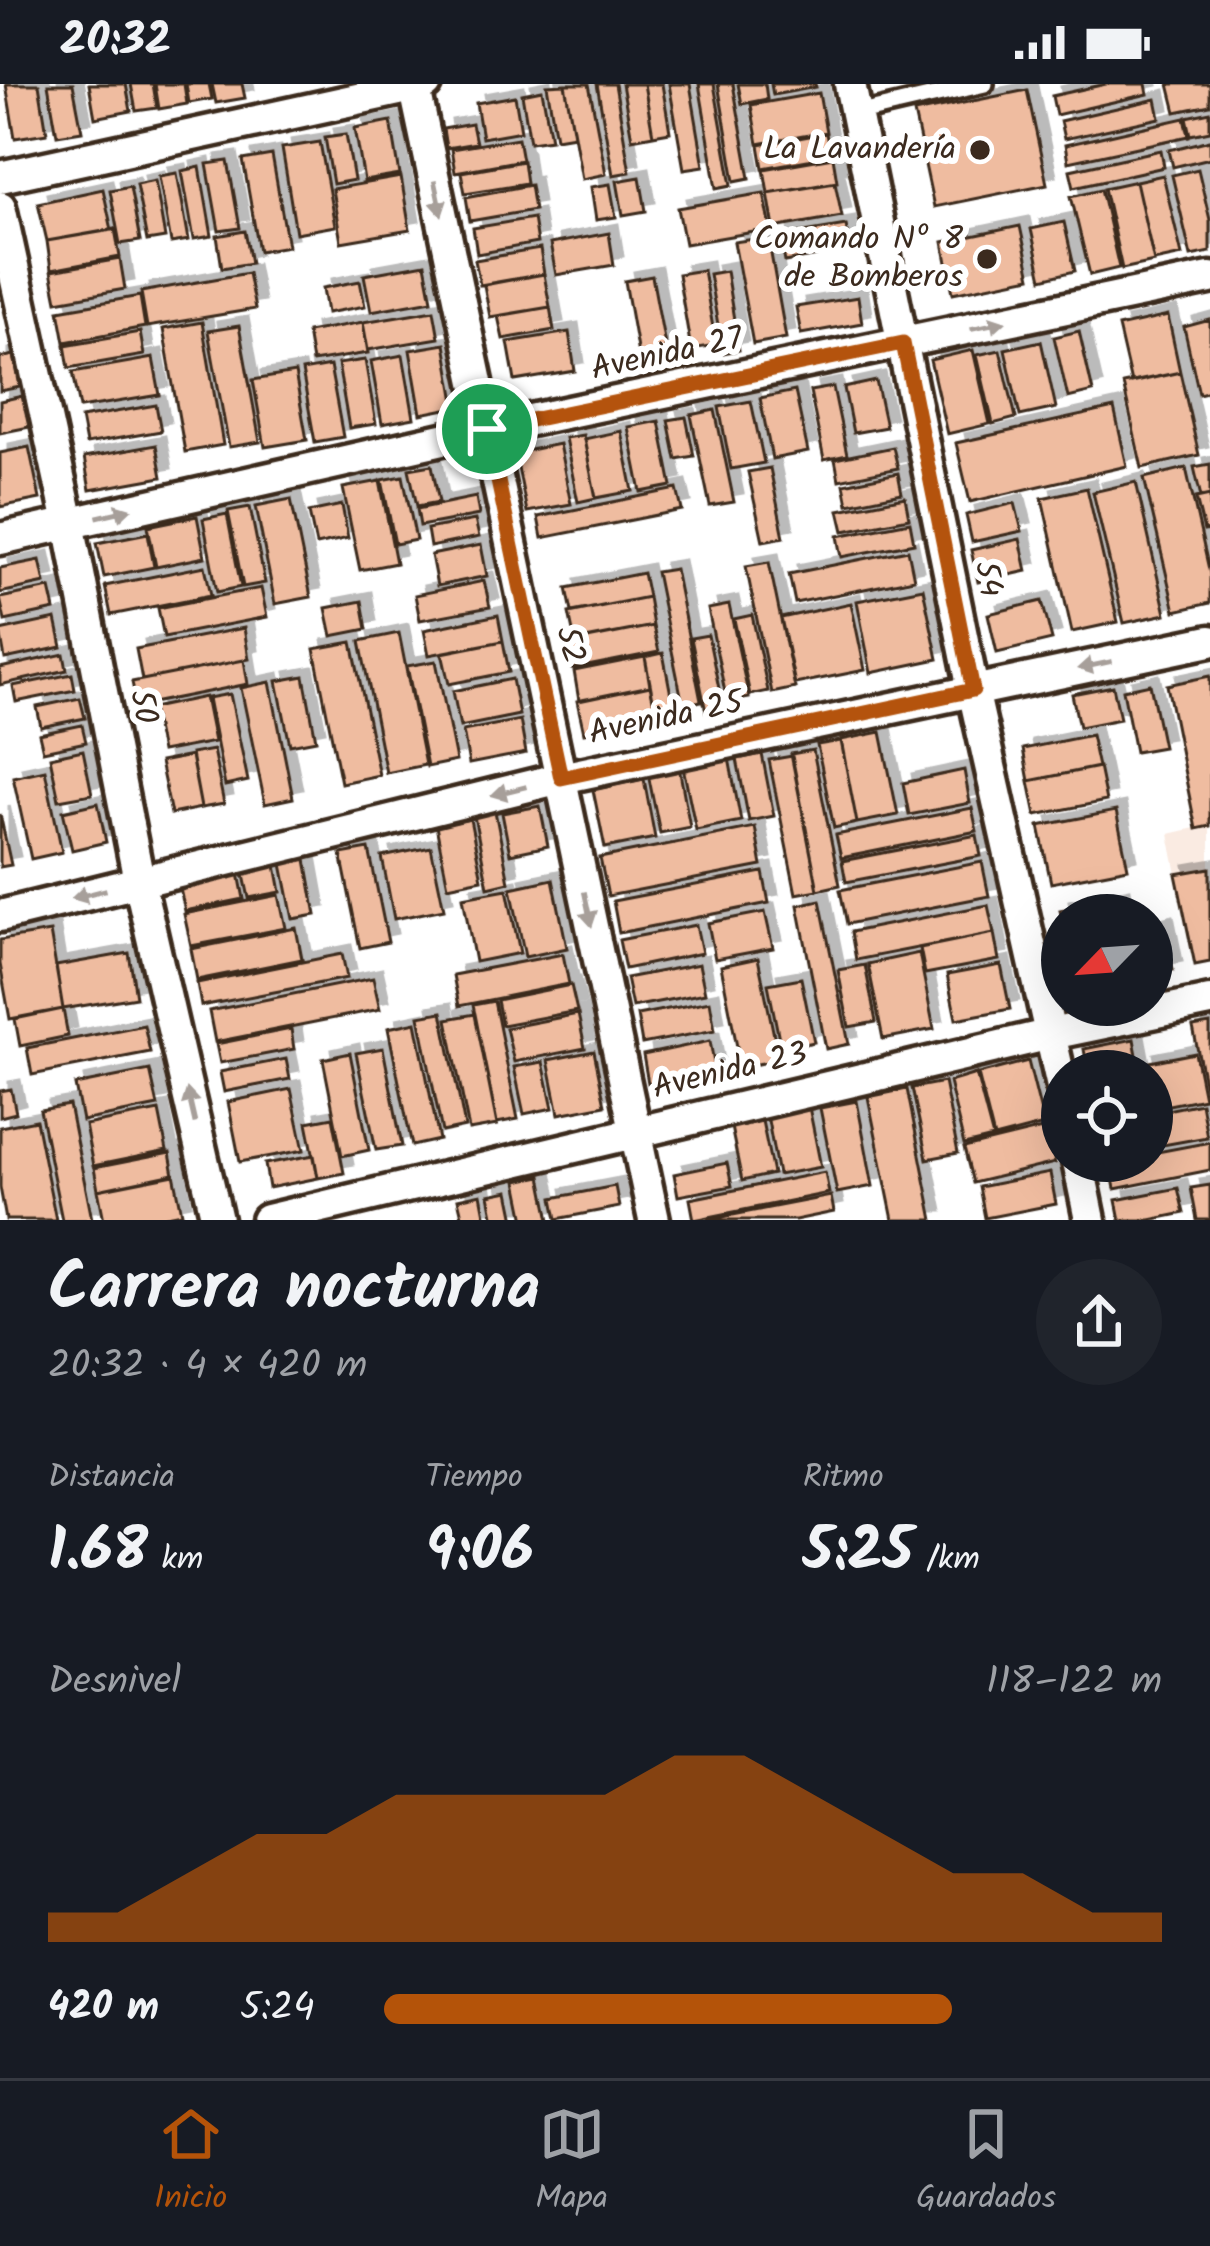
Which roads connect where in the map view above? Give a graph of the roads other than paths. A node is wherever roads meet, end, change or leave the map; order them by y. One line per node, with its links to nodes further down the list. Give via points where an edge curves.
1 (985, 84): 3 (lane)
2 (418, 85): 4 (street); 8 (street, 52, one-way to 8)
3 (853, 99): 7 (street, 54)
4 (0, 177)
5 (0, 206): 9 (street, 50)
6 (1210, 278): 7 (street, Avenida 27, one-way to 6)
7 (903, 343): 8 (street, Avenida 27); 12 (street, 54)
8 (487, 429): 9 (street, Avenida 27, one-way to 8); 13 (street, 52)
9 (69, 523): 10 (street, Avenida 27); 14 (street, 50)
10 (0, 539)
11 (1210, 641): 12 (street, Avenida 25, one-way to 12)
12 (973, 690): 13 (street, Avenida 25); 17 (street, 54)
13 (561, 778): 14 (street, Avenida 25, one-way to 14); 19 (street, 52, one-way to 19)
14 (139, 881): 15 (street, Avenida 25, one-way to 15); 21 (street, 50, one-way to 14)
15 (0, 916)
16 (1210, 1001): 17 (street, Avenida 23)
17 (1051, 1034): 18 (street, 54); 19 (street, Avenida 23)
18 (1054, 1050)
19 (635, 1131): 22 (street, Avenida 23); 23 (street, 52)
20 (1082, 1182): 24 (street)
21 (218, 1220)
22 (267, 1220)
23 (654, 1220)
24 (1090, 1220)

